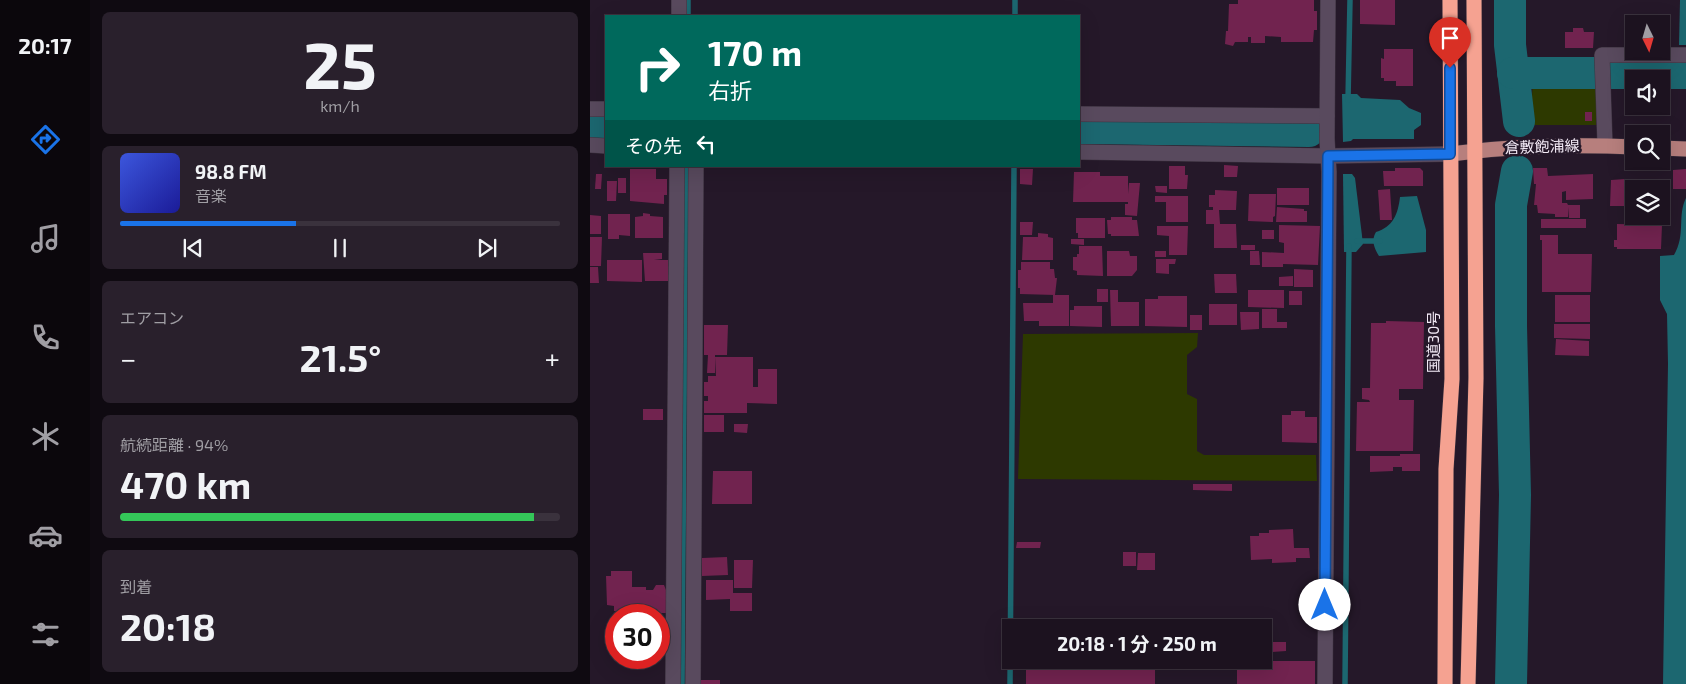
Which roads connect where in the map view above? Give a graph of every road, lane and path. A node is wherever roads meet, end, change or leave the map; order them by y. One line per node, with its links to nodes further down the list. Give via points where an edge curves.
1 (679, 0): 5 (street)
2 (1328, 0): 10 (street)
3 (1450, 0): 19 (highway, 国道30号)
4 (1474, 0): 17 (highway)
5 (679, 15)
6 (1686, 55): 11 (street, via 1602,55)
7 (590, 109): 8 (street)
8 (605, 109)
9 (1080, 114): 10 (street)
10 (1327, 116): 20 (street)
11 (1605, 145): 14 (main road, 倉敷飽浦線); 17 (main road, 倉敷飽浦線)
12 (590, 146): 13 (street)
13 (605, 146)
14 (1625, 146)
15 (1670, 148): 16 (main road)
16 (1686, 149)
17 (1475, 151): 19 (main road, 倉敷飽浦線); 27 (highway, via 1476,378)
18 (1080, 152): 20 (street)
19 (1450, 154): 20 (street); 26 (highway, 国道30号, via 1452,380 1446,469)
20 (1328, 156): 25 (street)
21 (678, 167): 23 (street)
22 (696, 167): 24 (street)
23 (673, 684)
24 (693, 684)
25 (1325, 684)
26 (1445, 684)
27 (1468, 684)

